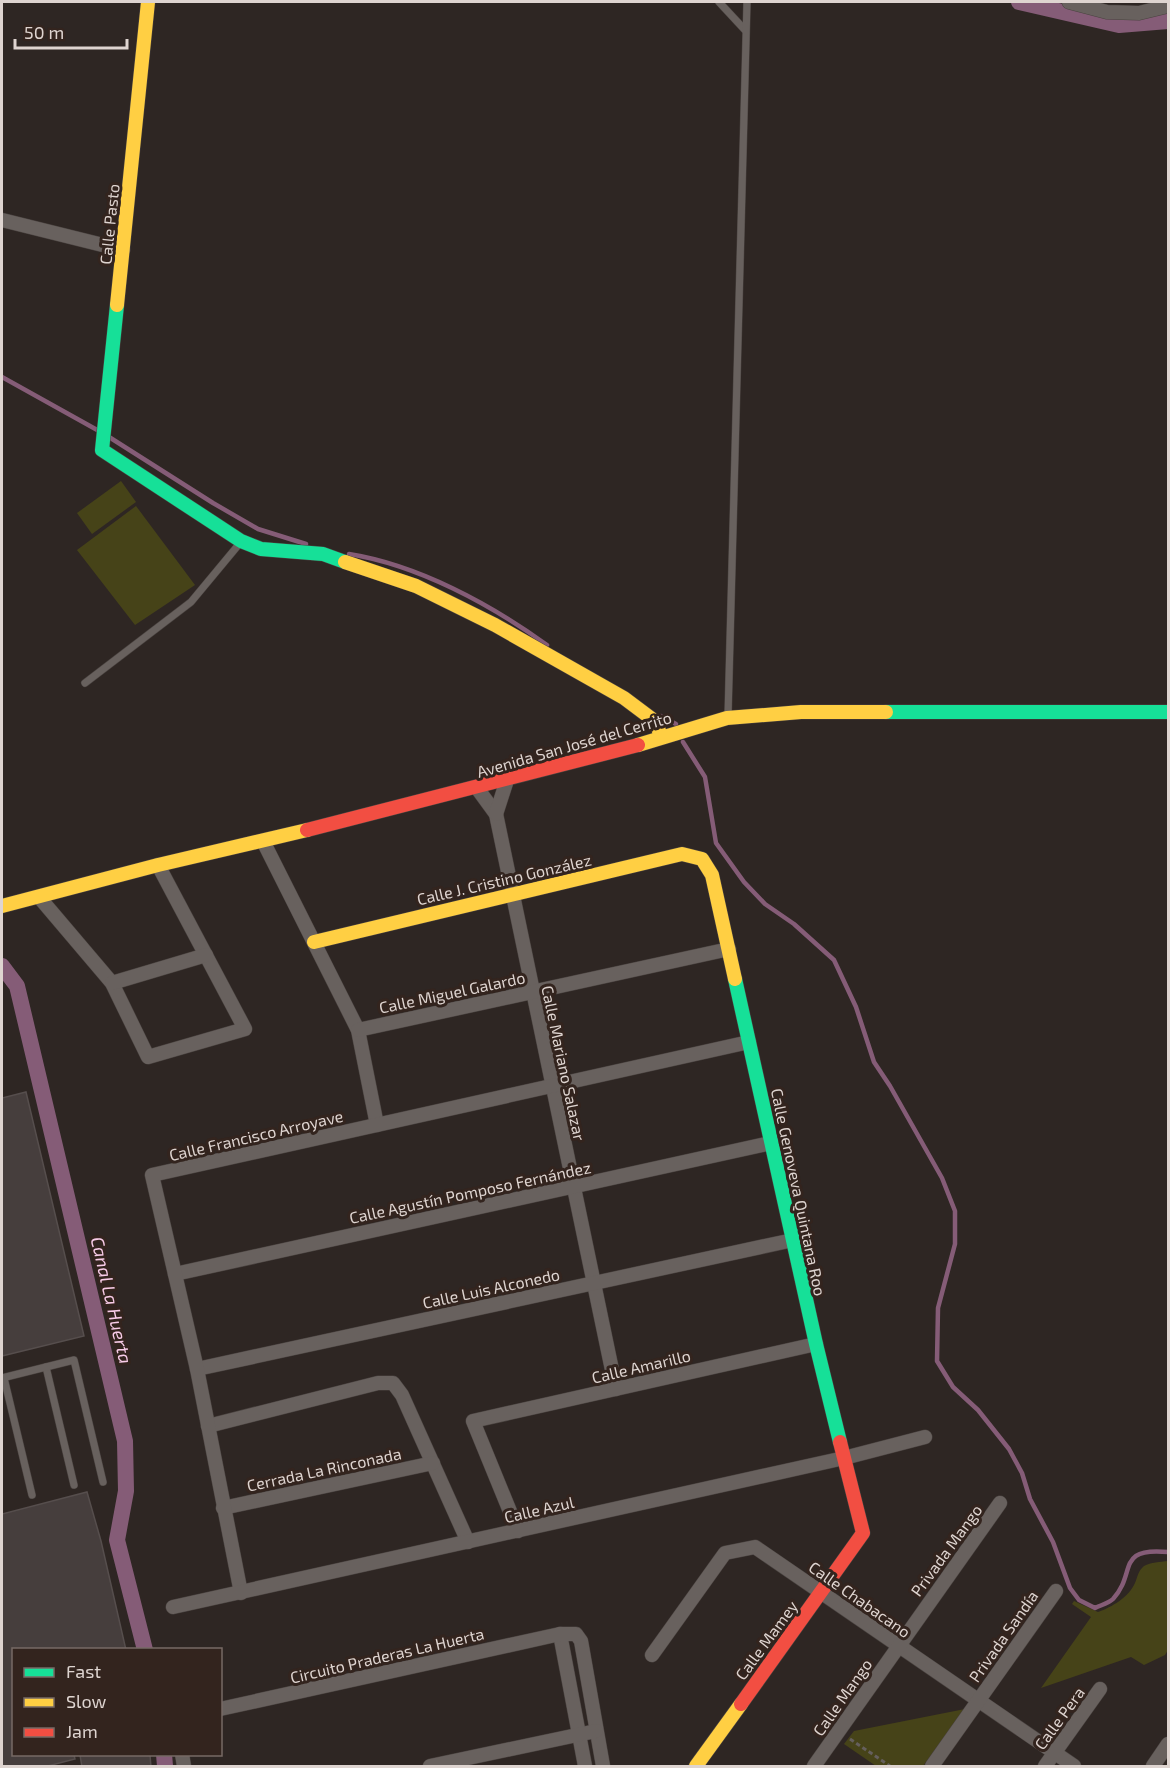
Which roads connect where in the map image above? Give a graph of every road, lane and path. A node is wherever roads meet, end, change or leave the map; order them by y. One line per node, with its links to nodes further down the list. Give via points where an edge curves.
1 (148, 2): 8 (street, Calle Pasto)
2 (719, 2): 6 (lane)
3 (747, 2): 6 (lane)
4 (1069, 2): 5 (street, via 1107,12 1139,13)
5 (1168, 6)
6 (745, 30): 12 (lane)
7 (5, 224): 8 (street)
8 (123, 250): 9 (street, Calle Pasto, via 103,445)
9 (241, 541): 10 (lane, via 191,602); 13 (street, via 261,549 323,554 416,586 495,625 624,698 656,722)
10 (85, 683)
11 (1168, 712): 12 (street, Avenida San José del Cerrito, via 801,712)
12 (728, 718): 13 (street, Avenida San José del Cerrito)
13 (661, 736): 14 (street, Avenida San José del Cerrito, via 634,747)
14 (507, 780): 15 (street, Avenida San José del Cerrito); 16 (street, Calle Mariano Salazar)
15 (477, 788): 16 (street, Calle Mariano Salazar); 17 (street, Avenida San José del Cerrito)
16 (496, 814): 20 (street, Calle Mariano Salazar)
17 (262, 842): 19 (street, Avenida San José del Cerrito); 23 (street)
18 (702, 859): 20 (street, Calle J. Cristino González, via 682,854); 24 (street, Calle Genoveva Quintana Roo, via 712,875)
19 (158, 865): 21 (street, Avenida San José del Cerrito); 25 (street)
20 (512, 894): 23 (street, Calle J. Cristino González); 27 (street, Calle Mariano Salazar)
21 (39, 897): 22 (street, Avenida San José del Cerrito); 26 (street)
22 (2, 906)
23 (314, 942): 28 (street)
24 (729, 949): 27 (street, Calle Miguel Galardo); 29 (street, Calle Genoveva Quintana Roo)
25 (206, 955): 26 (street); 26 (street, via 245,1029 148,1057)
26 (112, 983)
27 (532, 992): 28 (street, Calle Miguel Galardo); 30 (street, Calle Mariano Salazar)
28 (358, 1030): 31 (street)
29 (749, 1042): 30 (street, Calle Francisco Arroyave); 32 (street, Calle Genoveva Quintana Roo)
30 (552, 1086): 31 (street, Calle Francisco Arroyave); 33 (street, Calle Mariano Salazar)
31 (376, 1125): 35 (street, Calle Francisco Arroyave, via 152,1175)
32 (771, 1143): 33 (street, Calle Agustín Pomposo Fernández); 34 (street, Calle Genoveva Quintana Roo)
33 (573, 1186): 35 (street, Calle Agustín Pomposo Fernández); 36 (street, Calle Mariano Salazar)
34 (793, 1240): 36 (street, Calle Luis Alconedo); 37 (street, Calle Genoveva Quintana Roo)
35 (175, 1274): 39 (street, Calle Francisco Arroyave)
36 (593, 1283): 39 (street, Calle Luis Alconedo); 41 (street, Calle Mariano Salazar)
37 (816, 1344): 41 (street, Calle Amarillo); 44 (street, Calle Genoveva Quintana Roo)
38 (46, 1367): 40 (lane); 46 (lane, via 74,1360); 47 (lane)
39 (196, 1369): 42 (street, Calle Francisco Arroyave)
40 (3, 1378): 48 (lane)
41 (616, 1389): 51 (street, Calle Amarillo, via 473,1421)
42 (208, 1426): 45 (street, via 378,1383 393,1383); 50 (street, Calle Francisco Arroyave)
43 (926, 1437): 44 (street, Calle Azul)
44 (844, 1458): 51 (street, Calle Azul); 52 (street, Calle Genoveva Quintana Roo)
45 (433, 1463): 50 (street, Cerrada La Rinconada); 53 (street)
46 (103, 1482)
47 (74, 1485)
48 (32, 1495)
49 (1000, 1503): 59 (street, Privada Mango)
50 (223, 1508): 56 (street, Calle Francisco Arroyave)
51 (518, 1531): 53 (street, Calle Azul)
52 (863, 1533): 55 (street, Calle Mamey)
53 (468, 1542): 56 (street, Calle Azul)
54 (1056, 1591): 62 (street, Privada Sandía)
55 (820, 1592): 59 (street, Calle Chabacano); 60 (street, Calle Chabacano, via 755,1547 725,1553); 72 (street, Calle Mamey)
56 (241, 1593): 57 (street, Calle Azul)
57 (173, 1607)
58 (560, 1634): 63 (street, Circuito Praderas La Huerta); 64 (street, via 576,1634 581,1641); 66 (street)
59 (898, 1646): 62 (street, Calle Chabacano); 65 (street, Calle Mango)
60 (652, 1655)
61 (1100, 1689): 68 (street, Calle Pera)
62 (978, 1701): 68 (street, Calle Chabacano); 75 (street, Privada Sandía)
63 (222, 1709)
64 (596, 1731): 66 (street); 71 (street)
65 (839, 1731): 73 (street, Calle Mango); 74 (path)
66 (578, 1733): 69 (street); 70 (street)
67 (1168, 1744): 78 (street)
68 (1054, 1753): 76 (street, Calle Pera); 77 (street, Calle Chabacano)
69 (430, 1767)
70 (585, 1767)
71 (603, 1767)
72 (696, 1767)
73 (814, 1767)
74 (890, 1767)
75 (932, 1767)
76 (1045, 1767)
77 (1074, 1767)
78 (1153, 1767)

